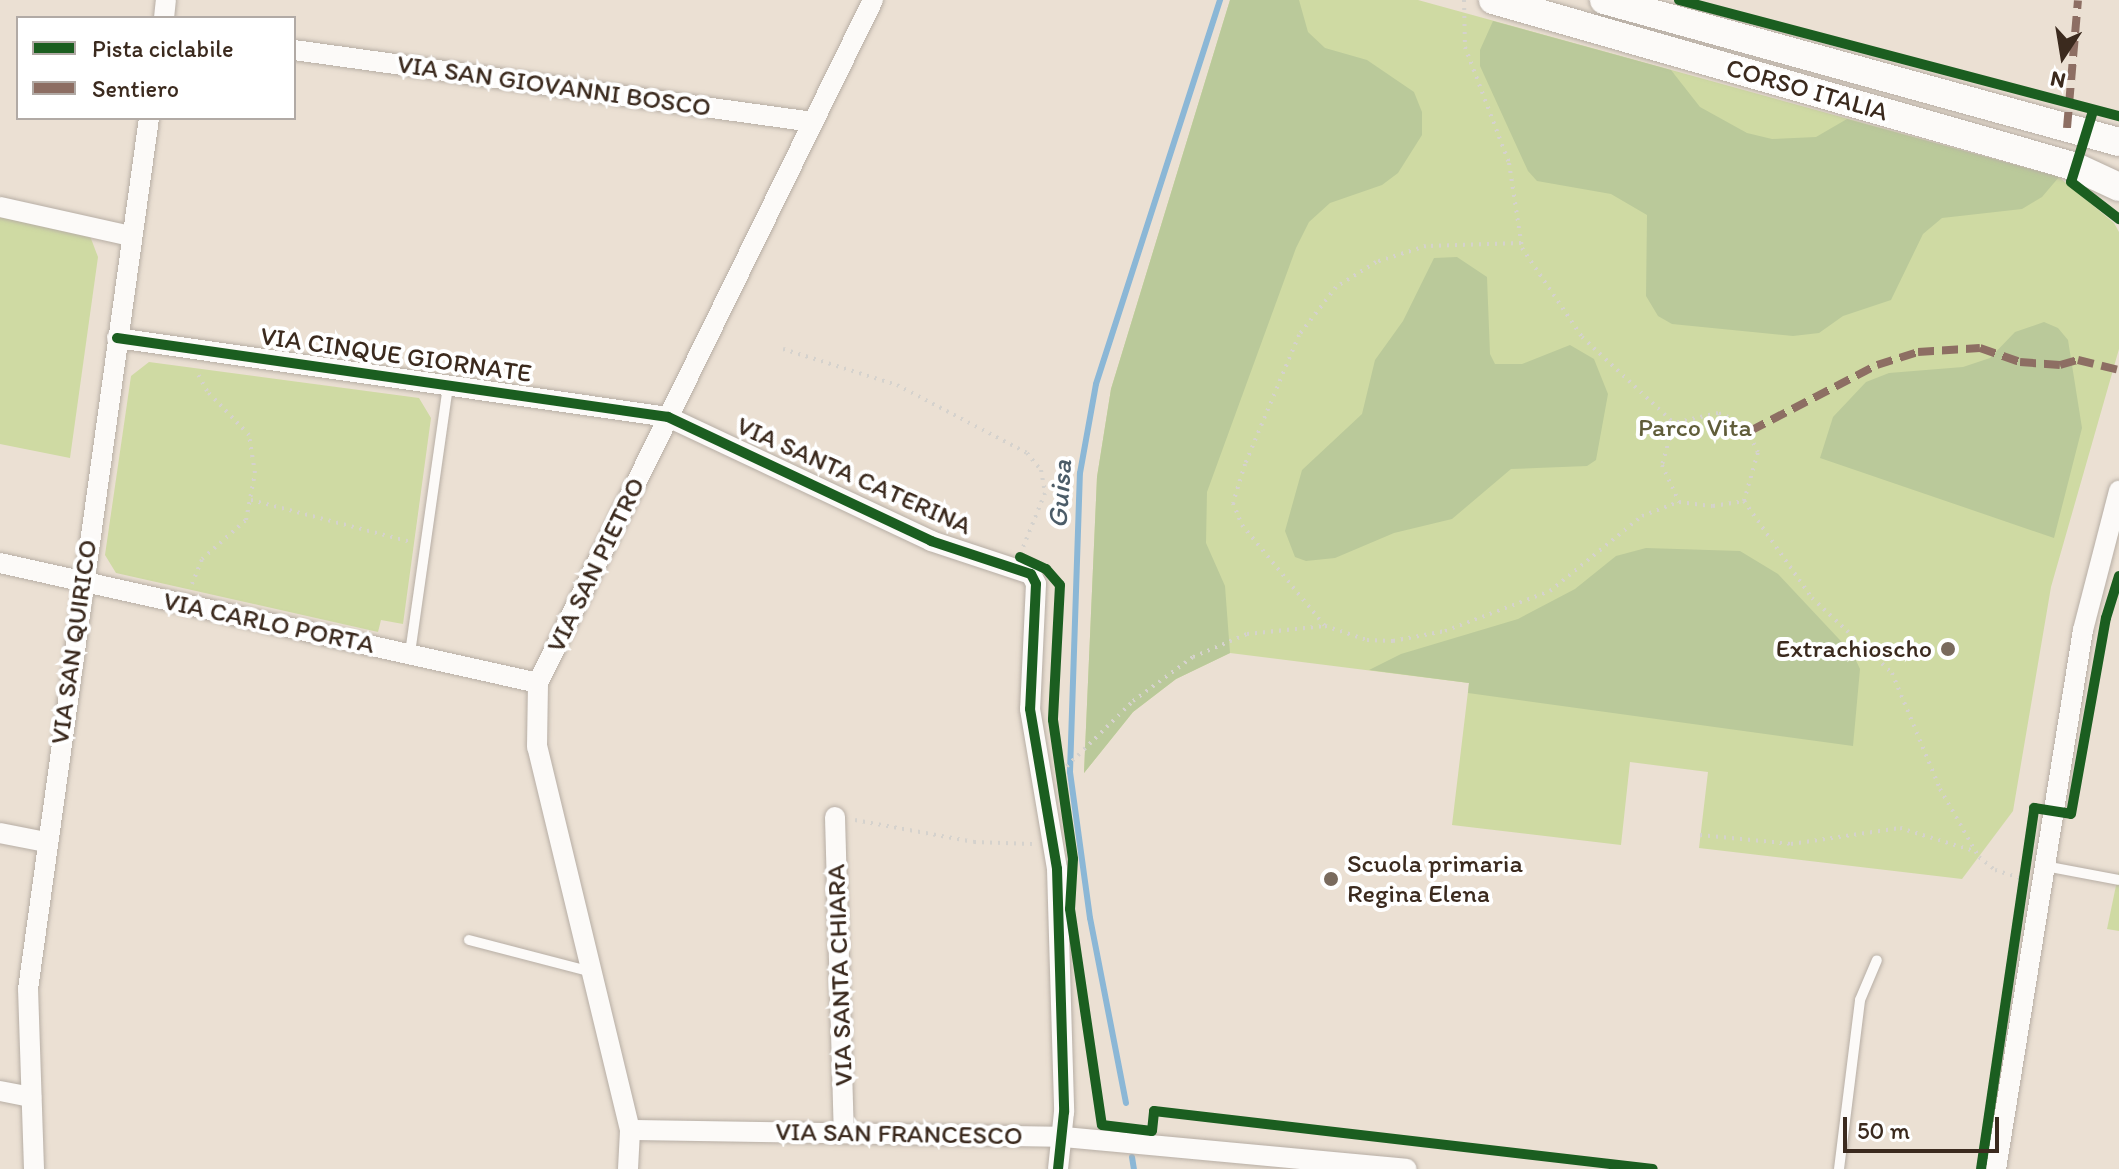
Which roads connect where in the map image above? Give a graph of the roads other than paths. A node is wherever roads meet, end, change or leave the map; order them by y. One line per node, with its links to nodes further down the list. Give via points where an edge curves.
1 (873, 0): 6 (street, VIA SAN PIETRO)
2 (1493, 0): 8 (street, CORSO ITALIA, via 2079,168)
3 (1604, 0): 7 (street, CORSO ITALIA)
4 (296, 50): 6 (street, VIA SAN GIOVANNI BOSCO)
5 (149, 120): 10 (street, VIA SAN QUIRICO)
6 (813, 122): 13 (street, VIA SAN PIETRO)
7 (2119, 142)
8 (2119, 187)
9 (0, 207): 10 (street)
10 (131, 236): 11 (street, VIA SAN QUIRICO)
11 (117, 338): 12 (street, VIA CINQUE GIORNATE); 17 (street, VIA SAN QUIRICO)
12 (448, 385): 13 (street, VIA CINQUE GIORNATE); 19 (lane)
13 (668, 417): 20 (street, VIA SAN PIETRO); 33 (street, VIA SANTA CATERINA, via 931,541 1025,570 1036,584 1030,709 1054,843)
14 (2119, 491): 18 (street)
15 (2119, 522): 18 (street)
16 (0, 563): 17 (street, VIA CARLO PORTA)
17 (81, 582): 19 (street, VIA CARLO PORTA); 23 (street, VIA SAN QUIRICO)
18 (2083, 630): 24 (street)
19 (410, 653): 20 (street, VIA CARLO PORTA)
20 (538, 683): 28 (street, VIA SAN PIETRO, via 537,747)
21 (835, 817): 32 (street, VIA SANTA CHIARA)
22 (0, 833): 23 (street)
23 (46, 842): 30 (street, VIA SAN QUIRICO, via 27,1005)
24 (2031, 877): 25 (lane); 40 (street)
25 (2119, 880)
26 (469, 940): 28 (lane)
27 (1877, 960): 39 (lane, via 1860,1000)
28 (592, 972): 31 (street, VIA SAN PIETRO)
29 (0, 1091): 30 (street)
30 (31, 1097): 35 (street, VIA SAN QUIRICO)
31 (630, 1130): 32 (street, VIA SAN FRANCESCO); 36 (street, VIA SAN PIETRO)
32 (844, 1132): 33 (street, VIA SAN FRANCESCO)
33 (1063, 1137): 34 (street, VIA SAN FRANCESCO); 37 (street, VIA SANTA CATERINA)
34 (1359, 1167): 38 (street, VIA SAN FRANCESCO)
35 (34, 1169)
36 (628, 1169)
37 (1058, 1169)
38 (1407, 1169)
39 (1839, 1169)
40 (1996, 1169)

